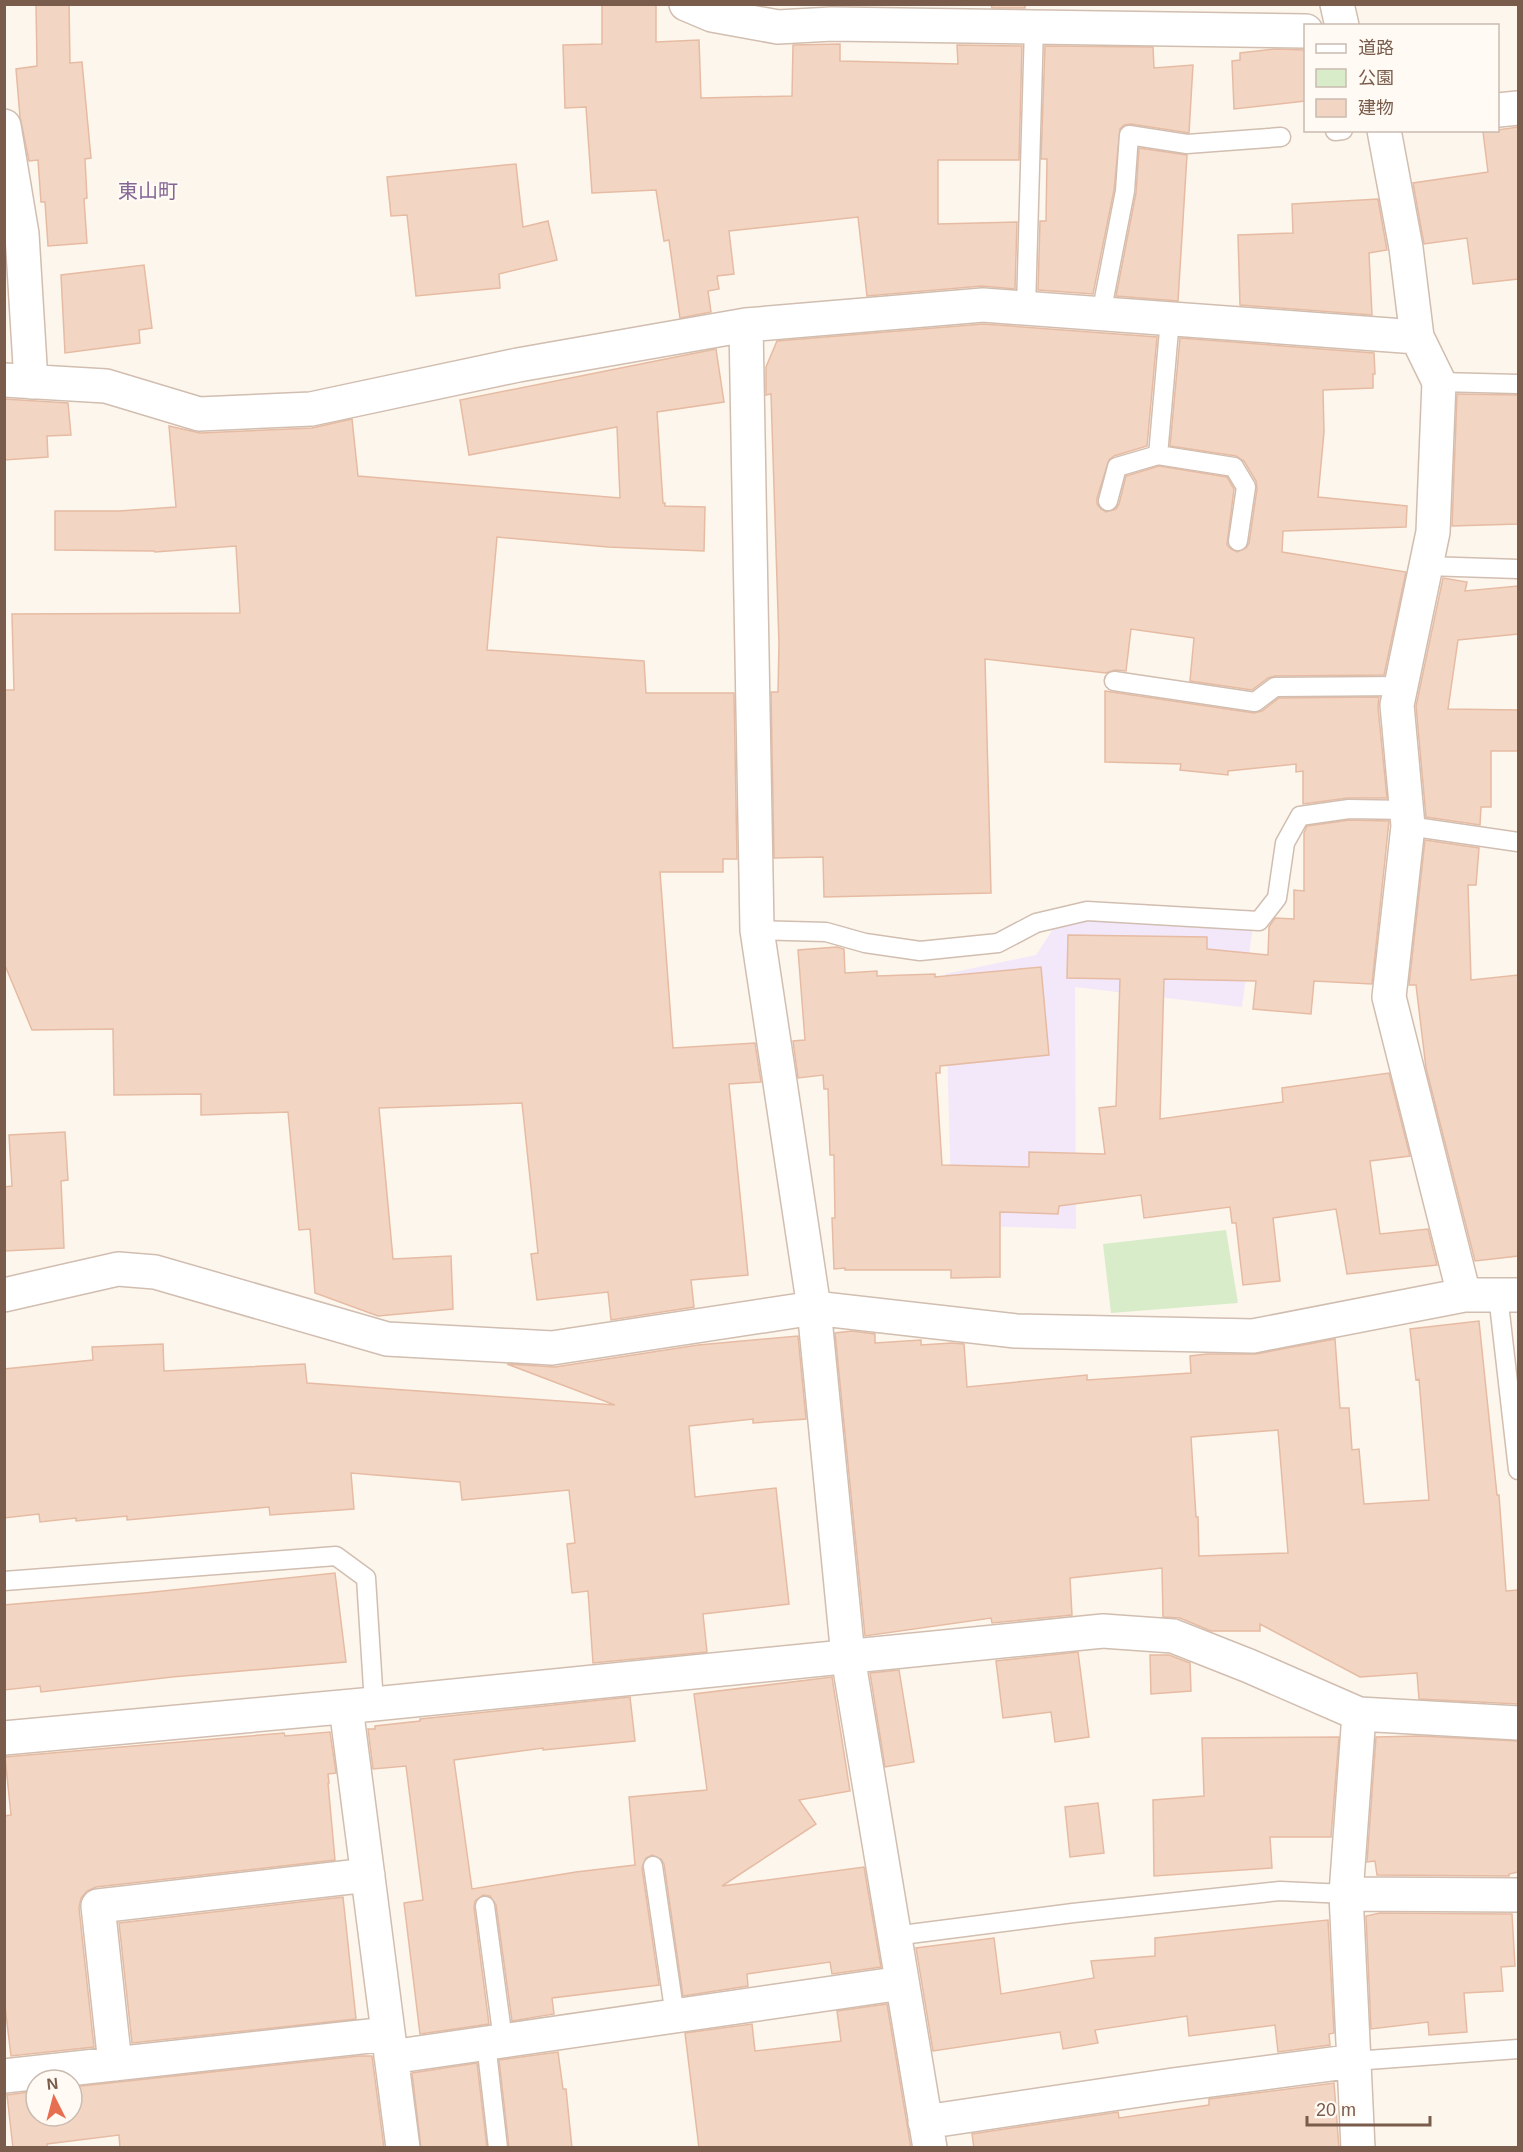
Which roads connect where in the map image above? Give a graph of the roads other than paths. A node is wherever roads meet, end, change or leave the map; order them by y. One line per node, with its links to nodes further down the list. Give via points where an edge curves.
1 (686, 4): 4 (street, via 712,15 778,27)
2 (1337, 4): 3 (street)
3 (1342, 24)
4 (1034, 27): 5 (street); 11 (lane)
5 (1304, 31)
6 (1518, 108): 7 (street)
7 (1499, 110)
8 (4, 126): 16 (street, via 22,234)
9 (1384, 132): 15 (street)
10 (1281, 137): 12 (lane, via 1187,144 1129,135 1125,191)
11 (1026, 308): 12 (street); 14 (street, via 983,305)
12 (1101, 314): 13 (street)
13 (1170, 319): 15 (street); 19 (lane)
14 (746, 325): 16 (street, via 518,365 311,409 199,414 106,386); 28 (street)
15 (1418, 337): 17 (street)
16 (18, 381)
17 (1438, 382): 18 (lane); 22 (street, via 1433,532)
18 (1518, 384)
19 (1158, 455): 20 (lane, via 1117,467); 21 (lane, via 1234,467 1246,487)
20 (1108, 501)
21 (1238, 542)
22 (1427, 566): 23 (lane); 25 (street)
23 (1518, 569)
24 (1114, 681): 25 (lane, via 1255,702 1275,687)
25 (1402, 686): 26 (street, via 1397,705)
26 (1408, 818): 27 (lane); 28 (lane, via 1348,809 1300,816 1285,843 1277,898 1259,921 1087,911 1036,923 998,943 920,951 865,943 826,932); 30 (street, via 1389,997)
27 (1518, 842)
28 (757, 930): 32 (street)
29 (4, 1295): 32 (street, via 118,1269 155,1272 387,1339 552,1348)
30 (1464, 1295): 31 (street); 32 (street, via 1252,1336 1016,1331)
31 (1508, 1295): 33 (lane)
32 (814, 1308): 35 (street)
33 (1518, 1470)
34 (4, 1581): 36 (lane, via 336,1556 366,1578)
35 (848, 1657): 36 (street); 37 (street, via 1103,1630 1173,1636); 45 (street)
36 (360, 1706): 39 (street); 41 (street)
37 (1359, 1714): 38 (street); 42 (street)
38 (1518, 1724)
39 (4, 1738)
40 (653, 1866): 47 (lane)
41 (368, 1875): 49 (street); 52 (street, via 98,1906)
42 (1346, 1894): 43 (street); 45 (lane, via 1280,1891); 51 (street)
43 (1518, 1895)
44 (485, 1906): 48 (lane)
45 (894, 1936): 46 (street)
46 (902, 1983): 47 (street); 54 (street)
47 (675, 2016): 48 (street)
48 (494, 2041): 49 (street); 56 (lane)
49 (390, 2045): 52 (street); 55 (street)
50 (1518, 2049): 51 (lane)
51 (1354, 2061): 54 (street, via 1173,2085); 57 (street)
52 (115, 2064): 53 (street)
53 (4, 2076)
54 (928, 2135)
55 (403, 2148)
56 (498, 2148)
57 (1358, 2148)

